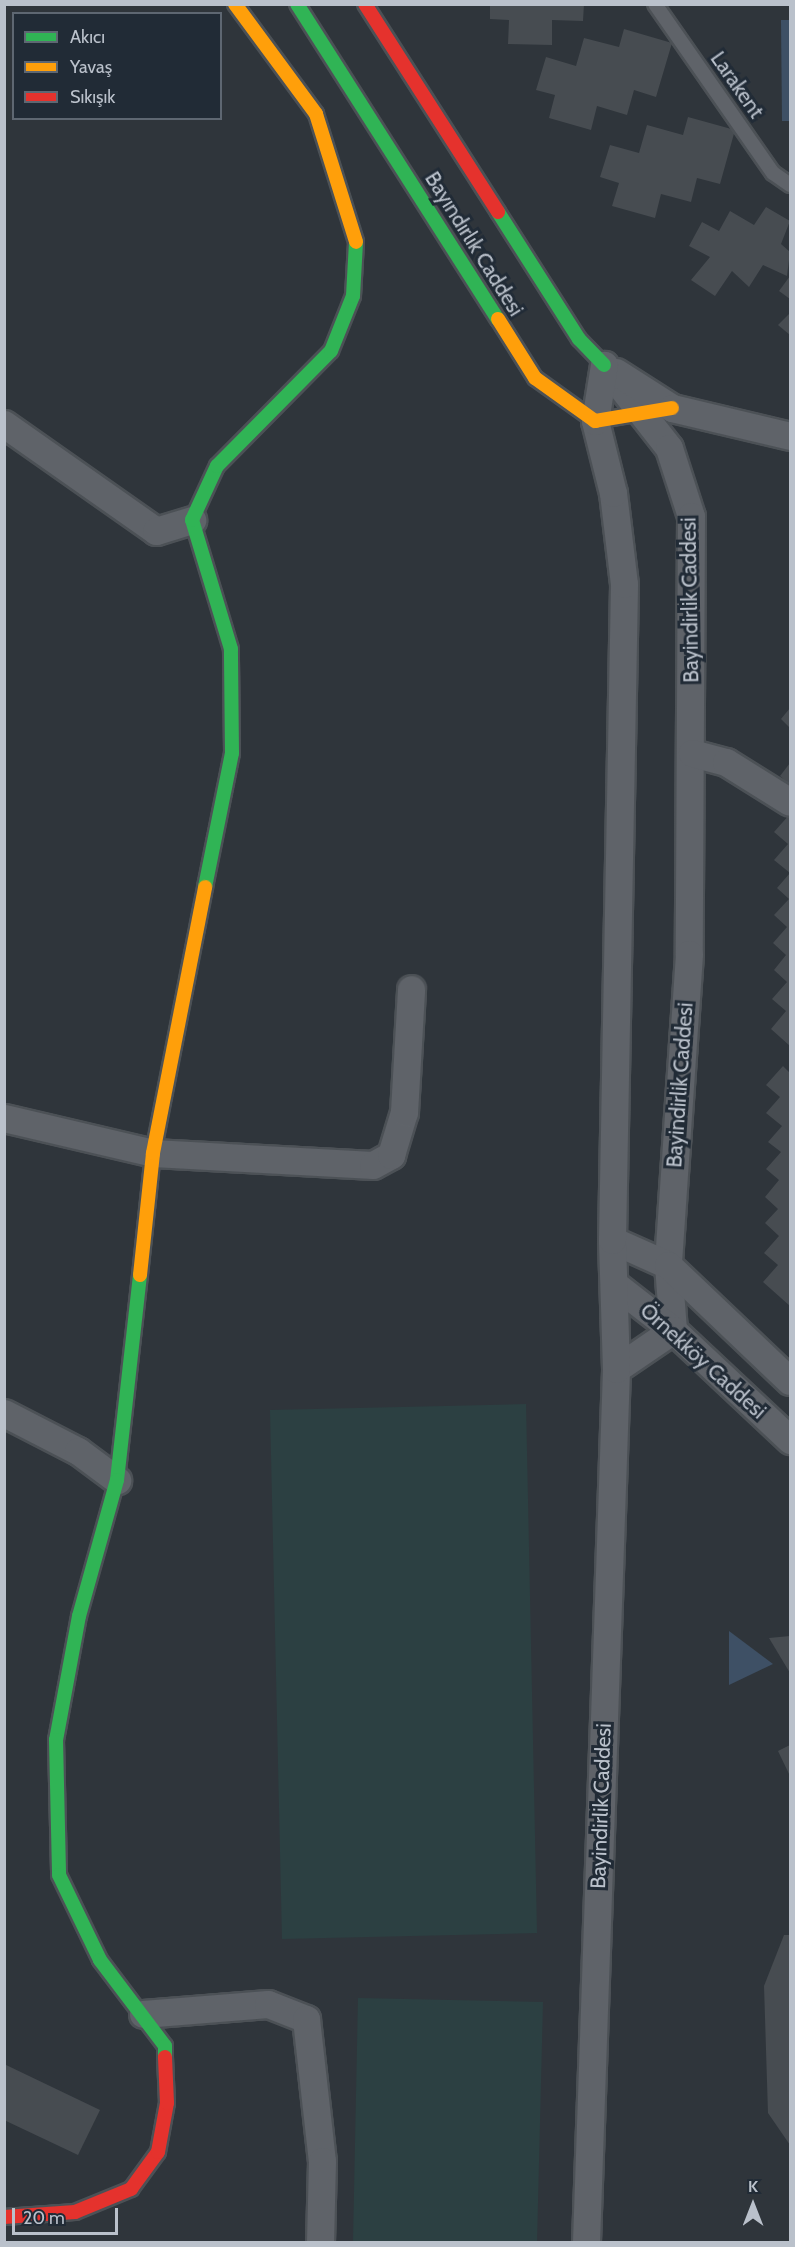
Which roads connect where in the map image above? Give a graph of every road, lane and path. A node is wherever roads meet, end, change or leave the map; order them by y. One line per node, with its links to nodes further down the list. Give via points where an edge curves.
1 (235, 4): 12 (street, via 316,114 356,233 353,296 331,351 217,466)
2 (297, 4): 9 (street, Bayındırlık Caddesi, via 535,378)
3 (365, 4): 6 (street, Bayındırlık Caddesi, via 579,339)
4 (655, 4): 5 (lane, Larakent, via 773,172)
5 (790, 185)
6 (604, 365): 7 (street); 8 (street, Bayindirlik Caddesi); 9 (street, Bayindirlik Caddesi)
7 (672, 408): 8 (street); 11 (street)
8 (639, 413): 9 (street); 13 (street, Bayindirlik Caddesi, via 669,448 691,516)
9 (595, 421): 18 (street, Bayindirlik Caddesi, via 613,493 624,584)
10 (4, 424): 12 (street, via 156,531)
11 (790, 436)
12 (192, 520): 17 (street, via 231,649 232,753)
13 (692, 753): 14 (street, via 726,762); 19 (street, Bayindirlik Caddesi, via 688,954)
14 (790, 802)
15 (411, 989): 17 (street, via 404,1112 392,1155 374,1165)
16 (4, 1118): 17 (street)
17 (153, 1153): 26 (street)
18 (612, 1240): 19 (street, Örnekköy Caddesi); 20 (street, Bayindirlik Caddesi)
19 (668, 1264): 21 (street, Bayindirlik Caddesi); 23 (street, Örnekköy Caddesi)
20 (614, 1284): 21 (street, Örnekköy Caddesi); 22 (street, Bayindirlik Caddesi)
21 (673, 1330): 22 (street); 25 (street, Örnekköy Caddesi)
22 (616, 1369): 30 (street, Bayindirlik Caddesi)
23 (790, 1381)
24 (4, 1413): 26 (street, via 78,1451)
25 (790, 1440)
26 (117, 1480): 27 (street, via 79,1616 56,1740 59,1875 100,1960)
27 (143, 2014): 28 (street, via 165,2046 167,2103 158,2152 131,2189 75,2212); 29 (street, via 268,2004 306,2019 322,2161)
28 (4, 2217)
29 (320, 2242)
30 (586, 2242)

